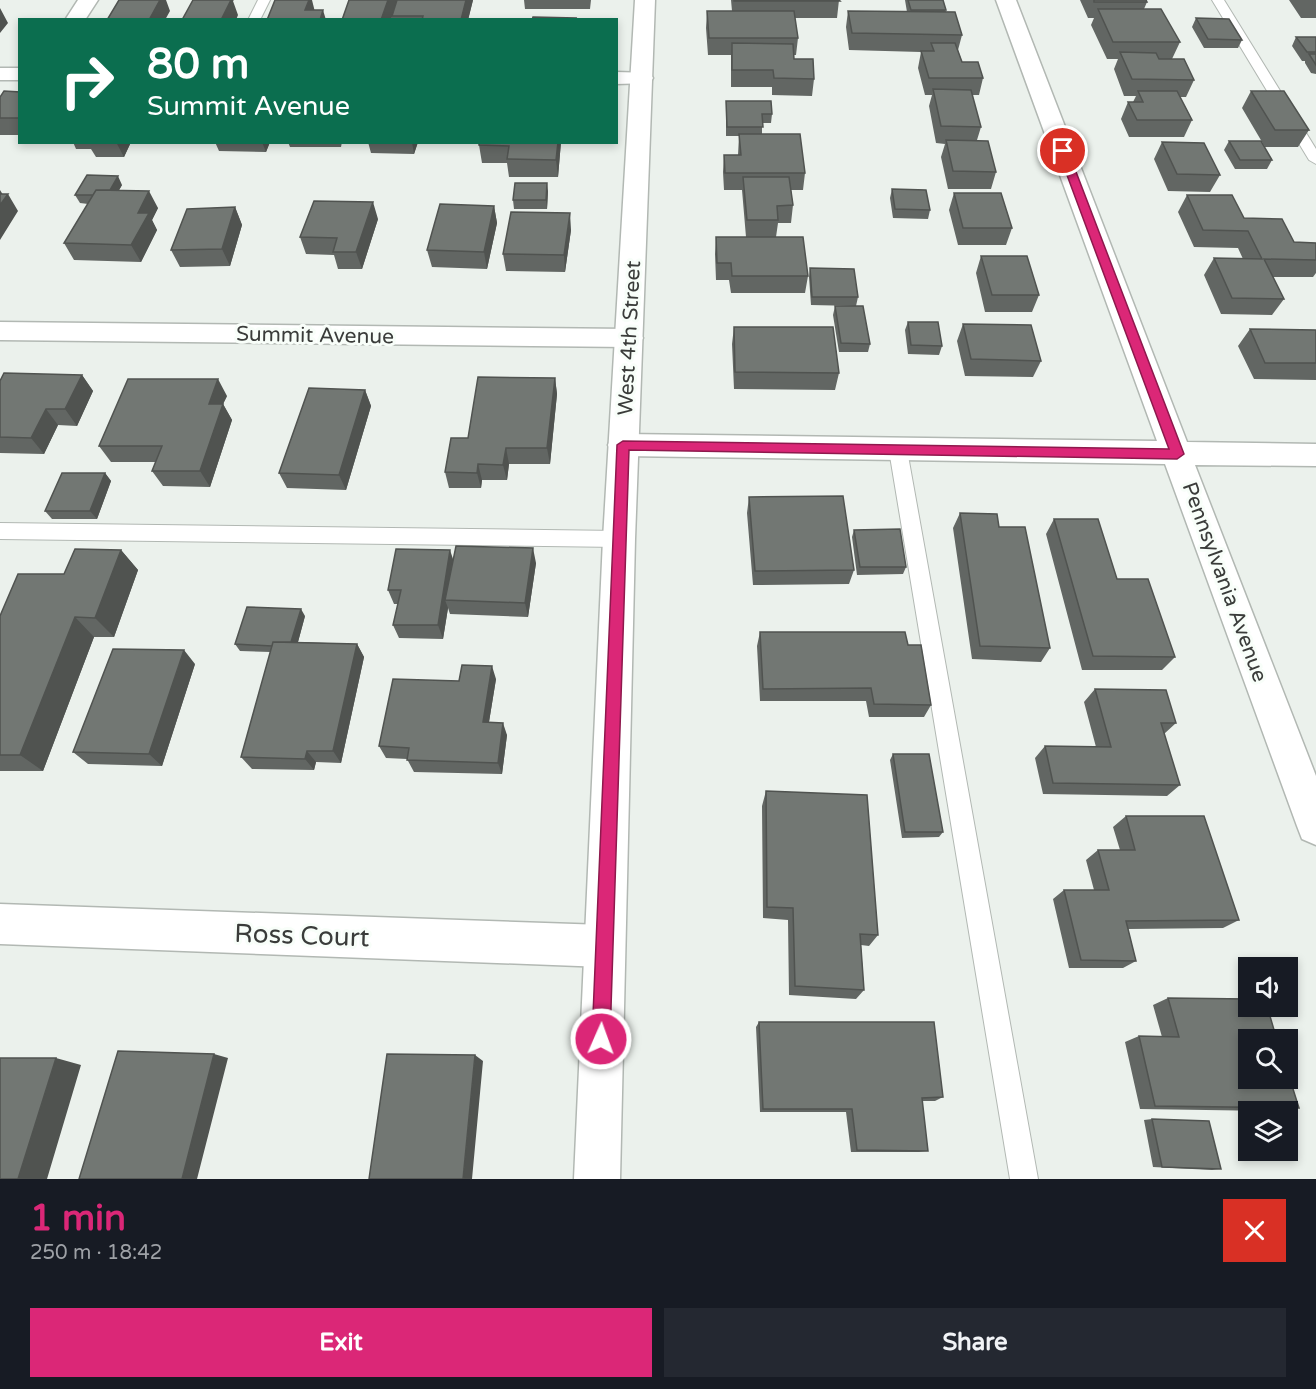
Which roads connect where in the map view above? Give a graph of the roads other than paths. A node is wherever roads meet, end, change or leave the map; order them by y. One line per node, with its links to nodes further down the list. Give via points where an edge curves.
1 (88, 0): 6 (street)
2 (264, 0): 7 (lane)
3 (645, 0): 10 (street, West 4th Street)
4 (1006, 0): 16 (street, Pennsylvania Avenue)
5 (1218, 0): 11 (lane)
6 (76, 18)
7 (255, 18)
8 (0, 74): 9 (street)
9 (18, 74)
10 (629, 78): 13 (street, West 4th Street)
11 (1316, 160)
12 (0, 331): 13 (street, Summit Avenue)
13 (629, 338): 14 (street, West 4th Street)
14 (623, 445): 15 (street); 19 (street, West 4th Street)
15 (898, 450): 16 (street); 24 (lane)
16 (1177, 454): 17 (street); 20 (street, Pennsylvania Avenue)
17 (1316, 456)
18 (0, 531): 19 (lane)
19 (619, 539): 22 (street, West 4th Street)
20 (1316, 826)
21 (0, 924): 22 (street, Ross Court)
22 (604, 946): 23 (street, West 4th Street)
23 (597, 1179)
24 (1024, 1179)

